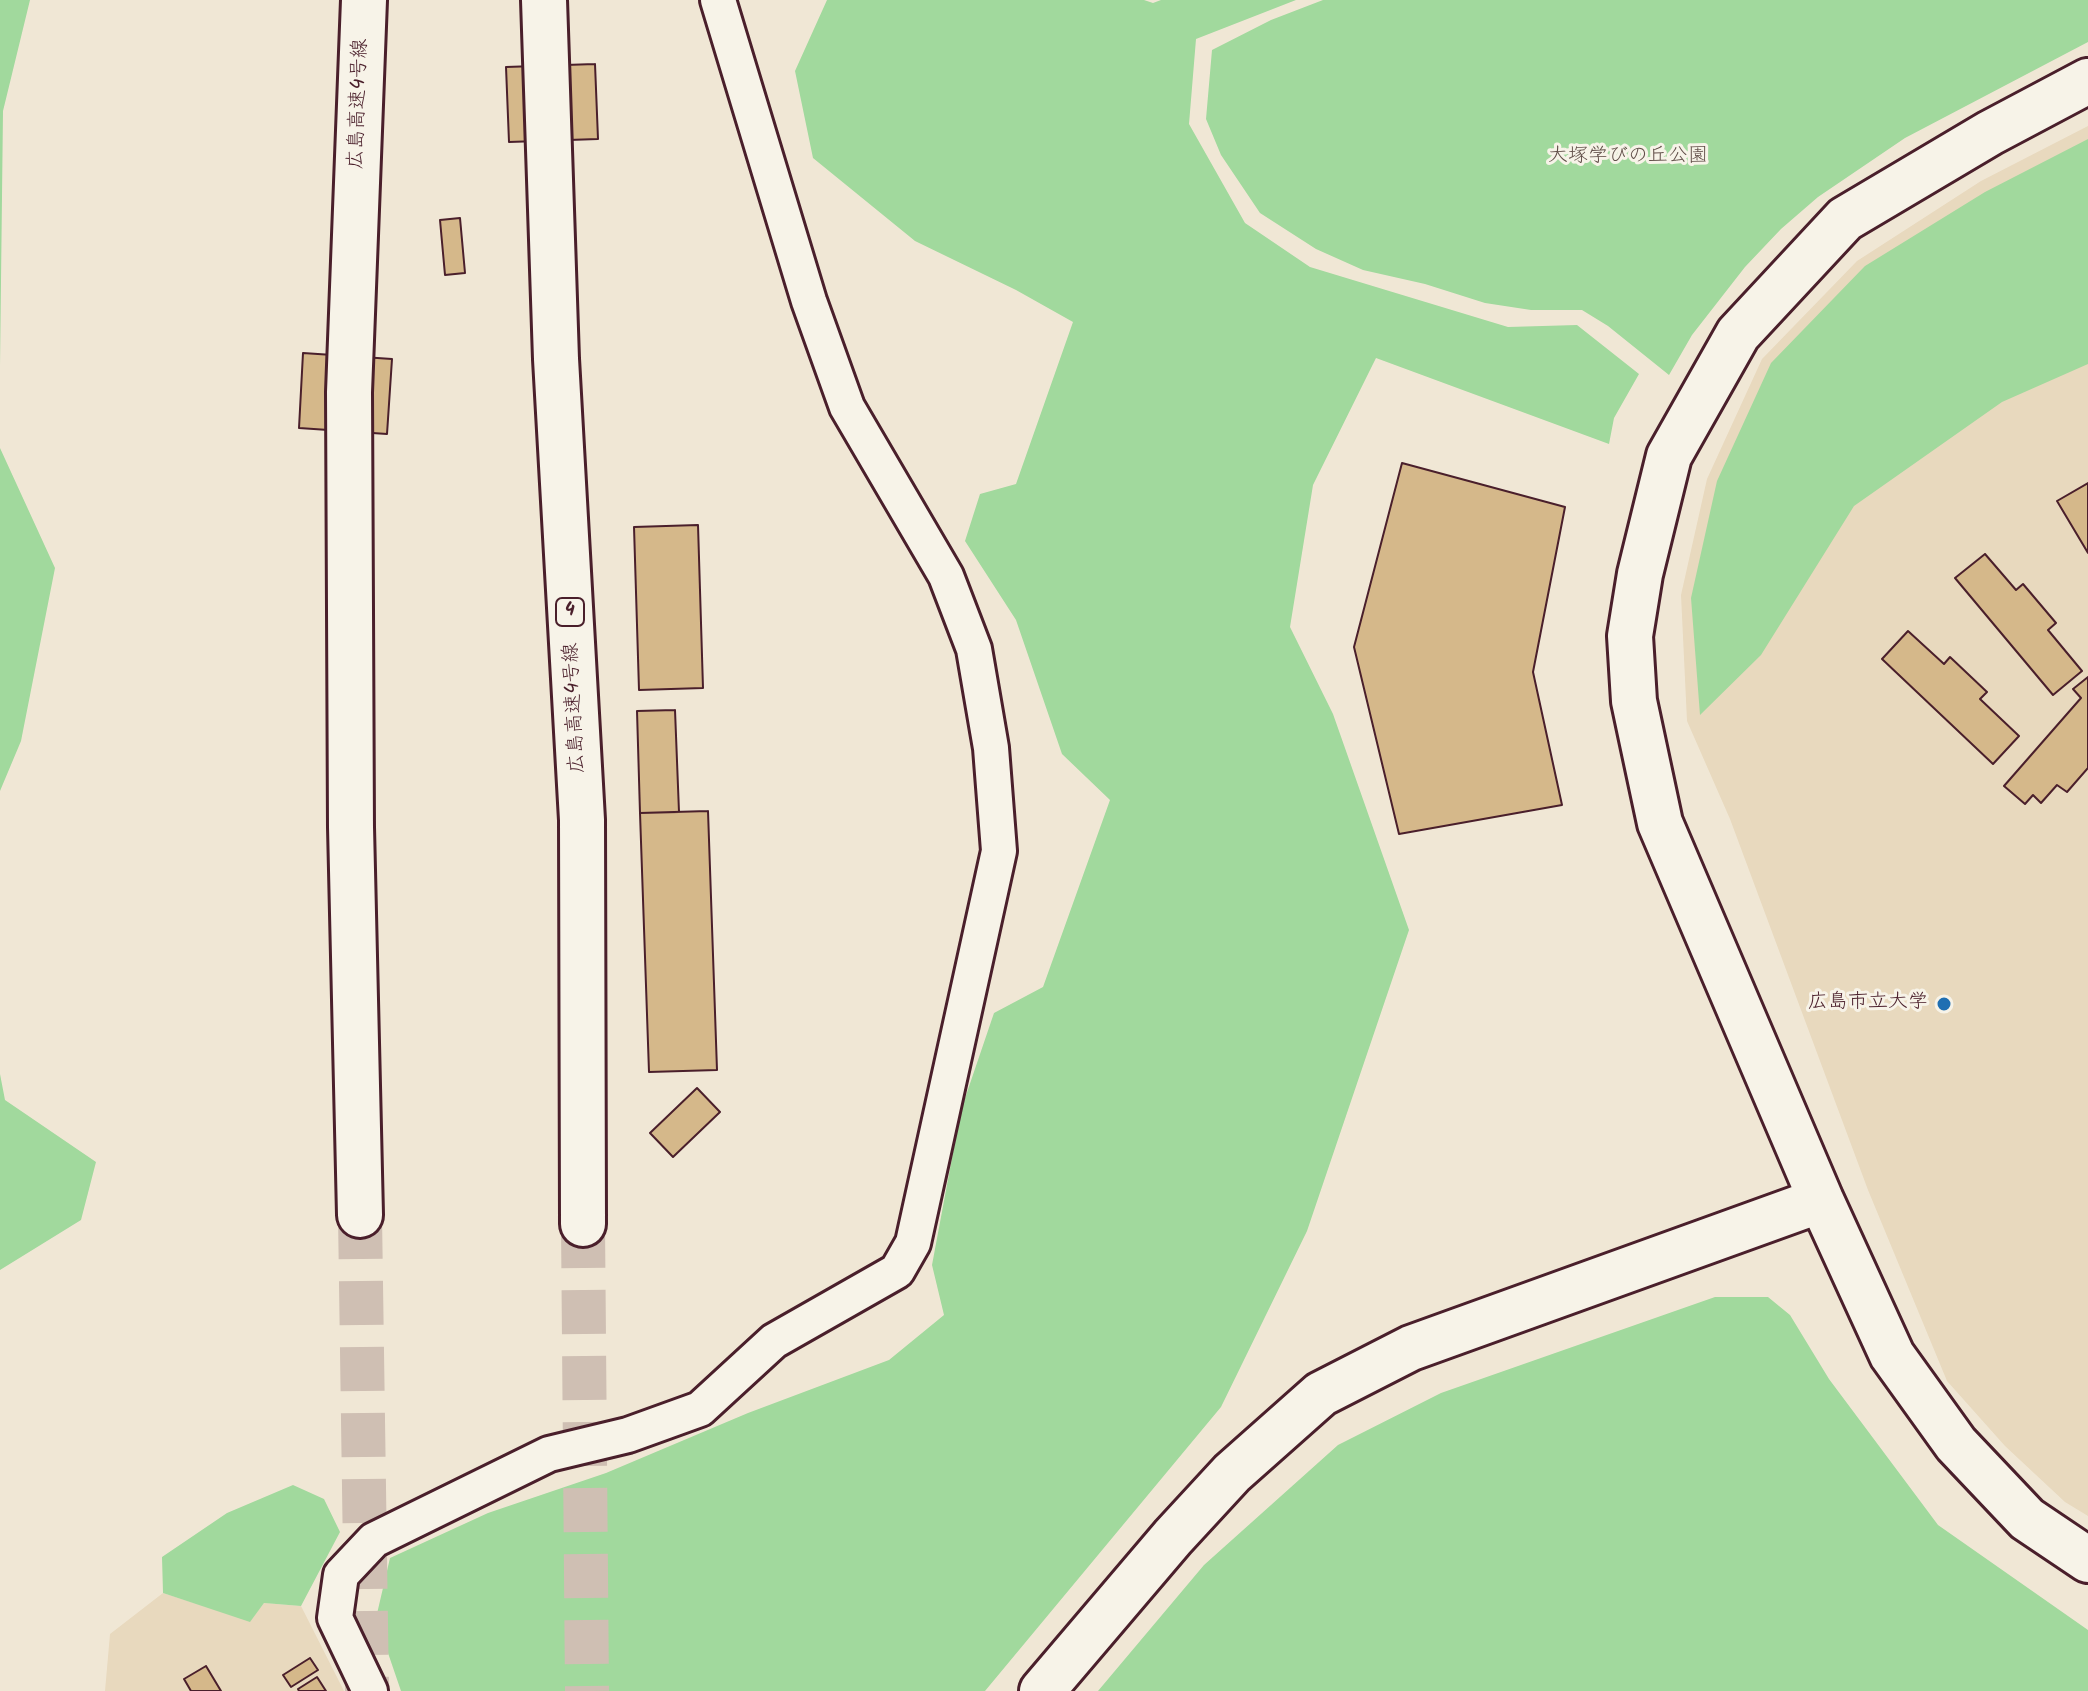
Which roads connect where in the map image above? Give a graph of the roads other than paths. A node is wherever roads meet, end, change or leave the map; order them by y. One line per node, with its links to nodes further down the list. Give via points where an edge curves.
1 (364, 0): 6 (main road, 広島高速4号線, via 349,392)
2 (544, 0): 7 (main road, 広島高速4号線 / 4, via 556,359 582,820)
3 (718, 0): 9 (street, via 809,301 847,407 946,576 974,649 991,748 999,851 913,1243 897,1271 774,1341 700,1409 628,1435 549,1454 374,1540 341,1575 335,1618)
4 (2088, 81): 5 (main road, via 1845,219 1738,334 1669,456 1640,574 1630,636 1634,701 1660,823)
5 (1821, 1200): 8 (main road, via 1892,1355 1956,1444 2027,1519); 10 (main road, via 1411,1348 1321,1394 1222,1484)
6 (360, 1215)
7 (583, 1224)
8 (2088, 1560)
9 (370, 1691)
10 (1042, 1691)

